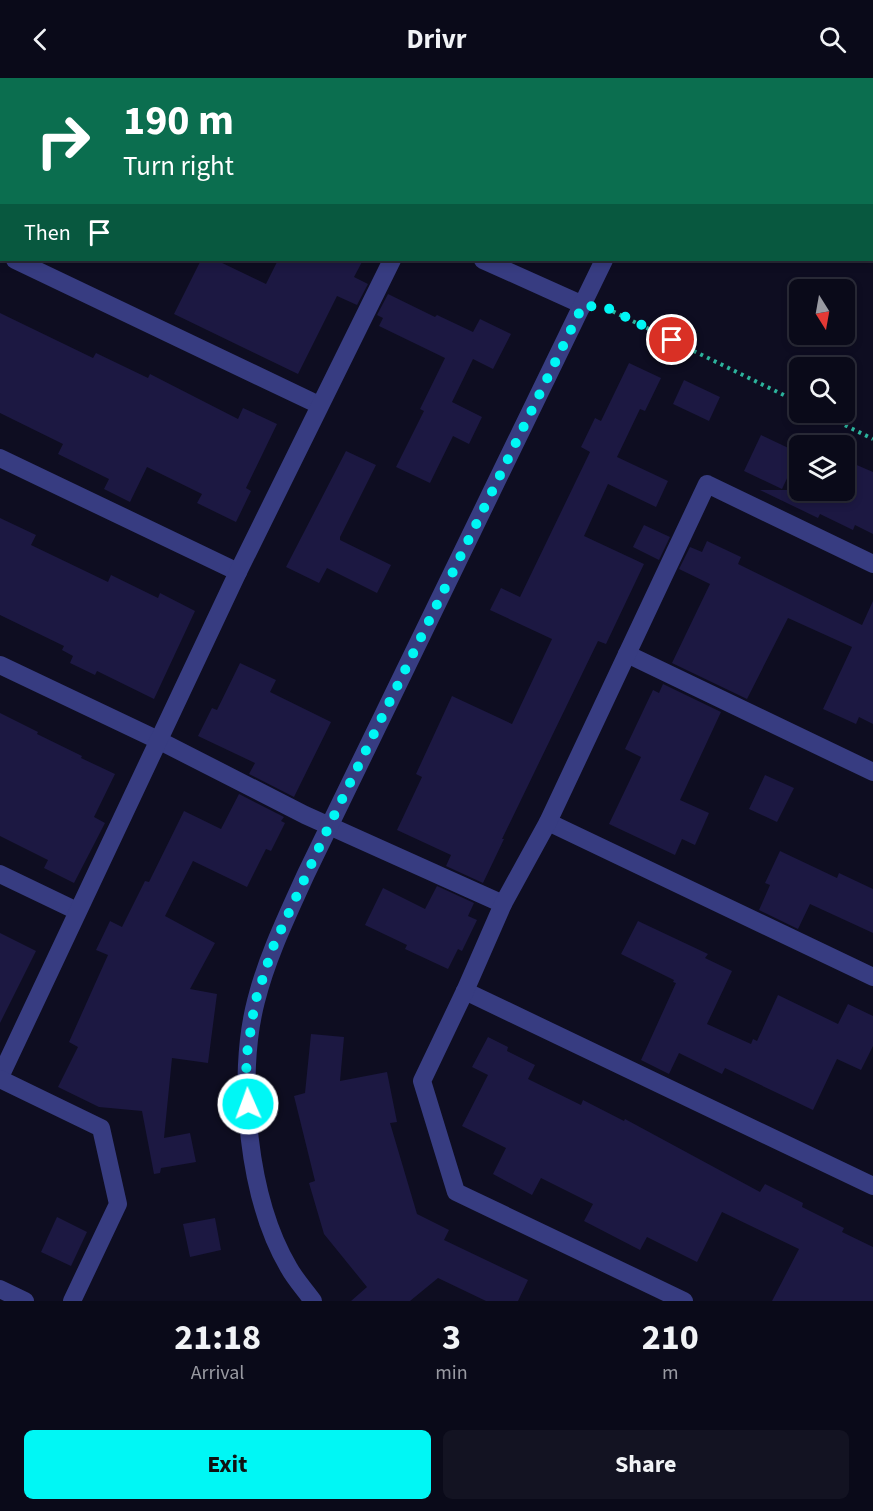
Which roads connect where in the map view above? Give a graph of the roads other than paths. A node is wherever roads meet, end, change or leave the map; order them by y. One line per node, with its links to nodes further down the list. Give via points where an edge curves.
1 (17, 261): 6 (street)
2 (391, 261): 6 (street)
3 (485, 261): 5 (street)
4 (604, 261): 5 (street)
5 (583, 305): 15 (street)
6 (319, 405): 9 (street)
7 (0, 458): 9 (street)
8 (873, 564): 10 (street, via 707,484)
9 (238, 572): 12 (street)
10 (627, 654): 13 (street); 14 (street)
11 (0, 665): 12 (street)
12 (160, 741): 15 (street); 18 (street)
13 (873, 772)
14 (548, 822): 17 (street); 19 (street)
15 (329, 826): 17 (street); 26 (street, via 273,947 255,1002 246,1060 248,1126 261,1201 288,1268)
16 (0, 874): 18 (street)
17 (503, 904): 20 (street)
18 (77, 911): 21 (street)
19 (873, 977)
20 (465, 991): 22 (street); 27 (street, via 423,1080 456,1192)
21 (0, 1078): 25 (street, via 101,1128 118,1204)
22 (873, 1186)
23 (0, 1289): 24 (street)
24 (25, 1301)
25 (72, 1301)
26 (313, 1301)
27 (684, 1301)

